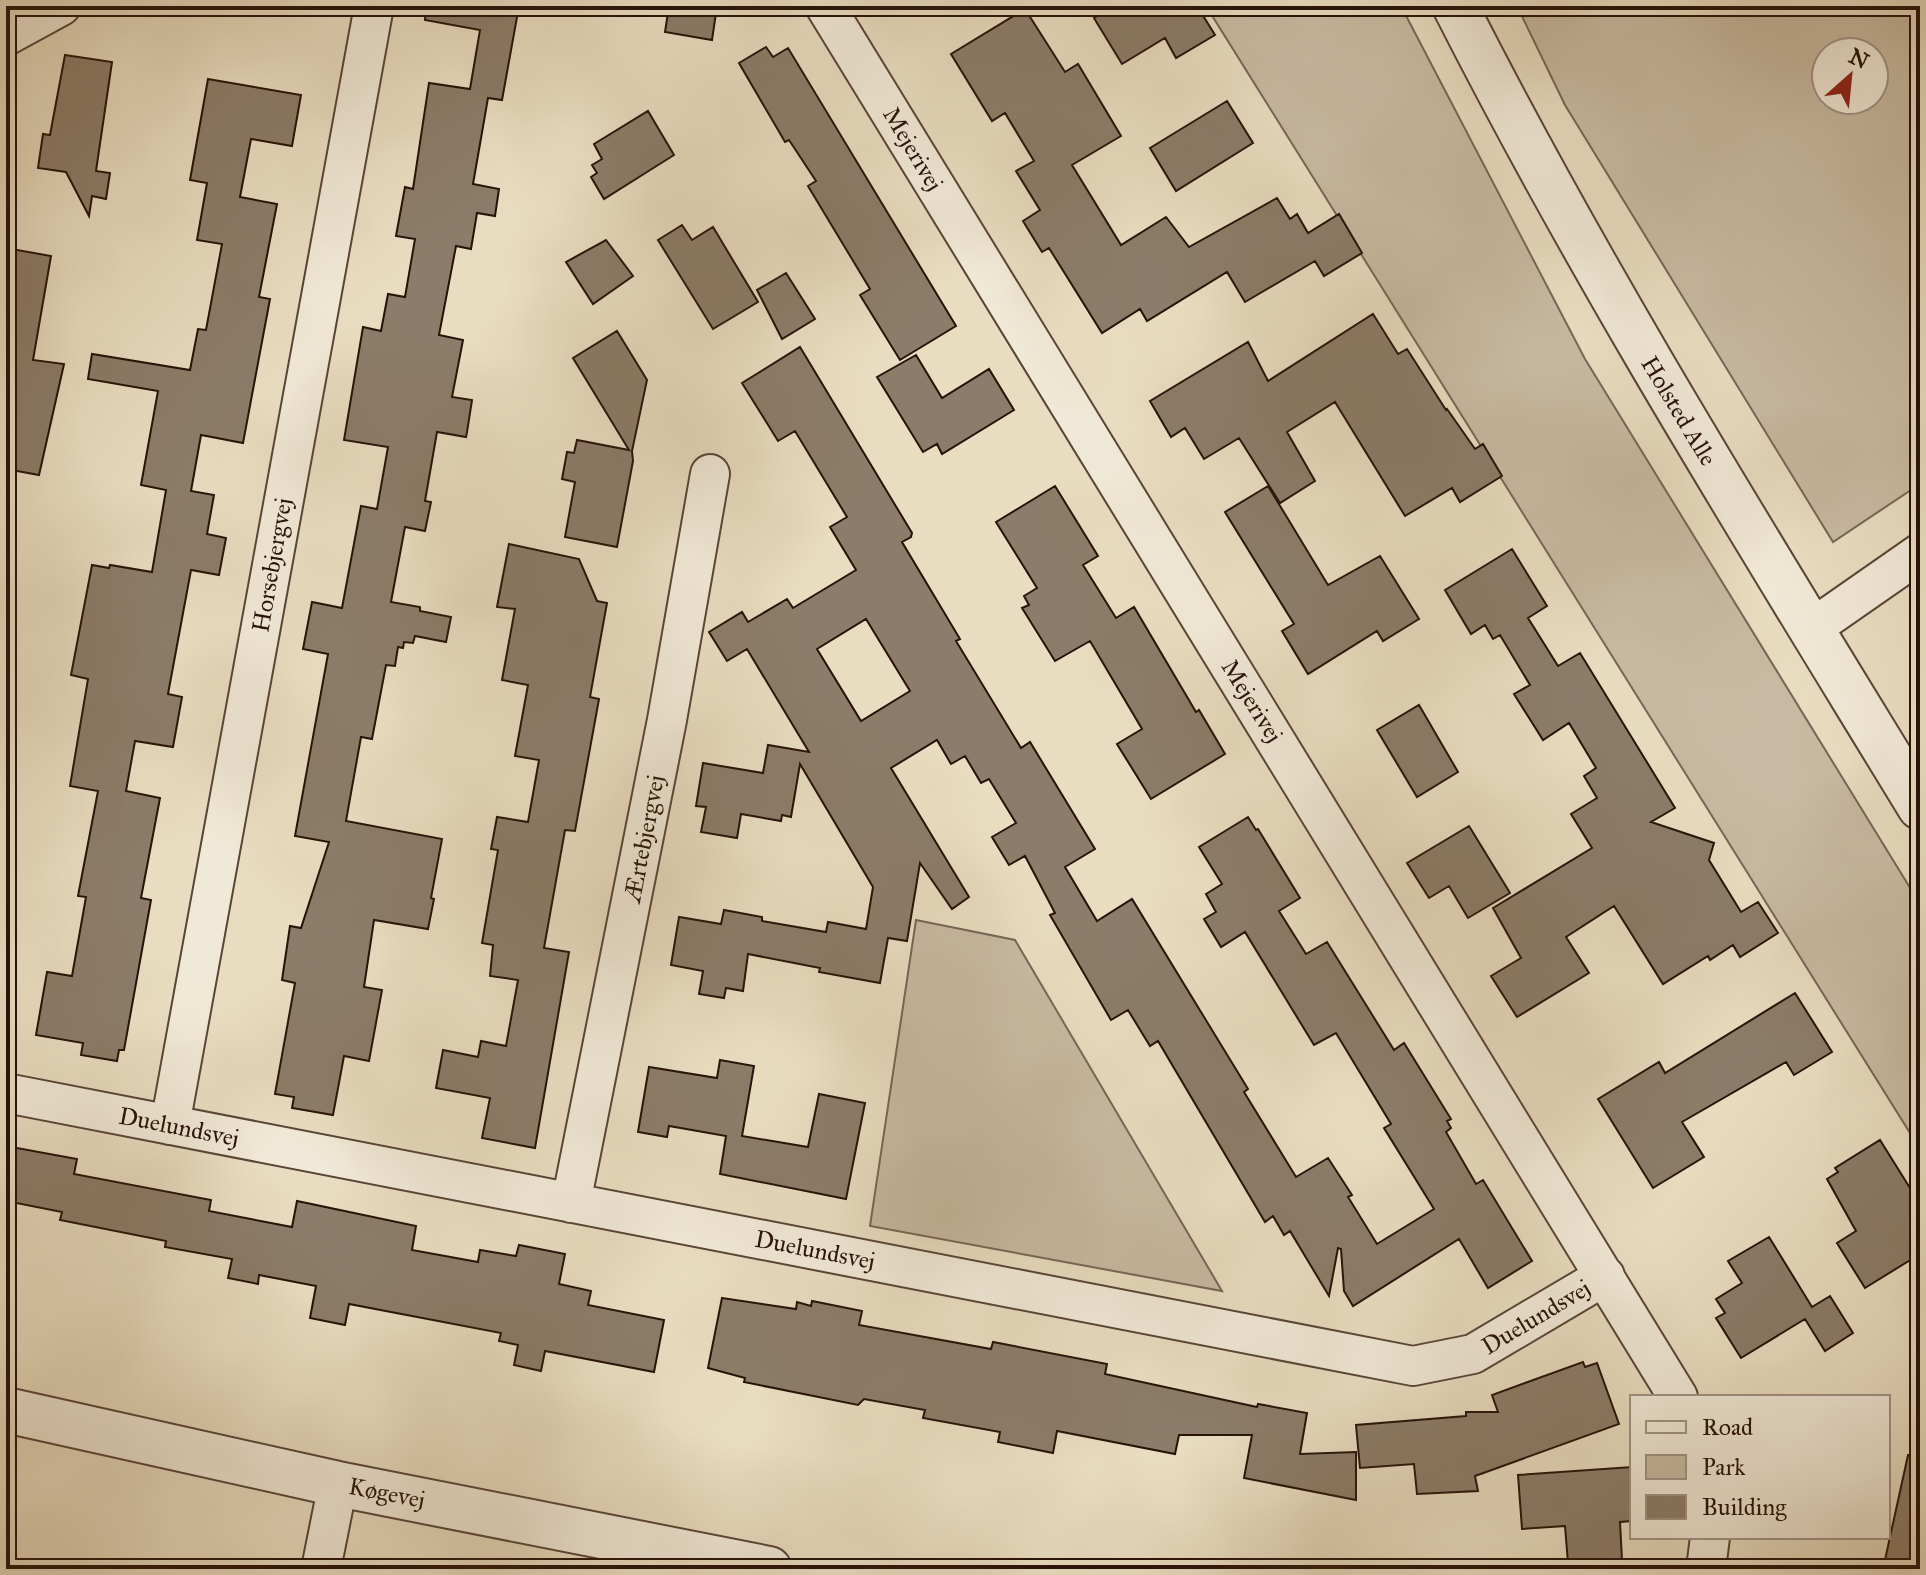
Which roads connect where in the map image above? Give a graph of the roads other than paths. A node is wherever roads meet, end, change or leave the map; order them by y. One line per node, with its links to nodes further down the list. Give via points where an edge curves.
1 (61, 6): 5 (street)
2 (374, 6): 11 (street, Horsebjergvej)
3 (825, 6): 13 (street, Mejerivej)
4 (1455, 6): 8 (street, Holsted Alle, via 1645,356)
5 (6, 36)
6 (710, 474): 12 (street, Ærtebjergvej)
7 (1920, 553): 8 (street)
8 (1811, 629): 9 (street, Holsted Alle)
9 (1920, 807)
10 (6, 1093): 11 (street, Duelundsvej)
11 (170, 1125): 12 (street, Duelundsvej)
12 (571, 1203): 13 (street, Duelundsvej, via 1413,1366 1473,1354)
13 (1605, 1276): 14 (street, Mejerivej)
14 (1677, 1395)
15 (6, 1410): 16 (street, Køgevej)
16 (338, 1484): 18 (street); 19 (street, Køgevej)
17 (1710, 1539): 20 (street)
18 (321, 1569)
19 (769, 1569)
20 (1706, 1569)

